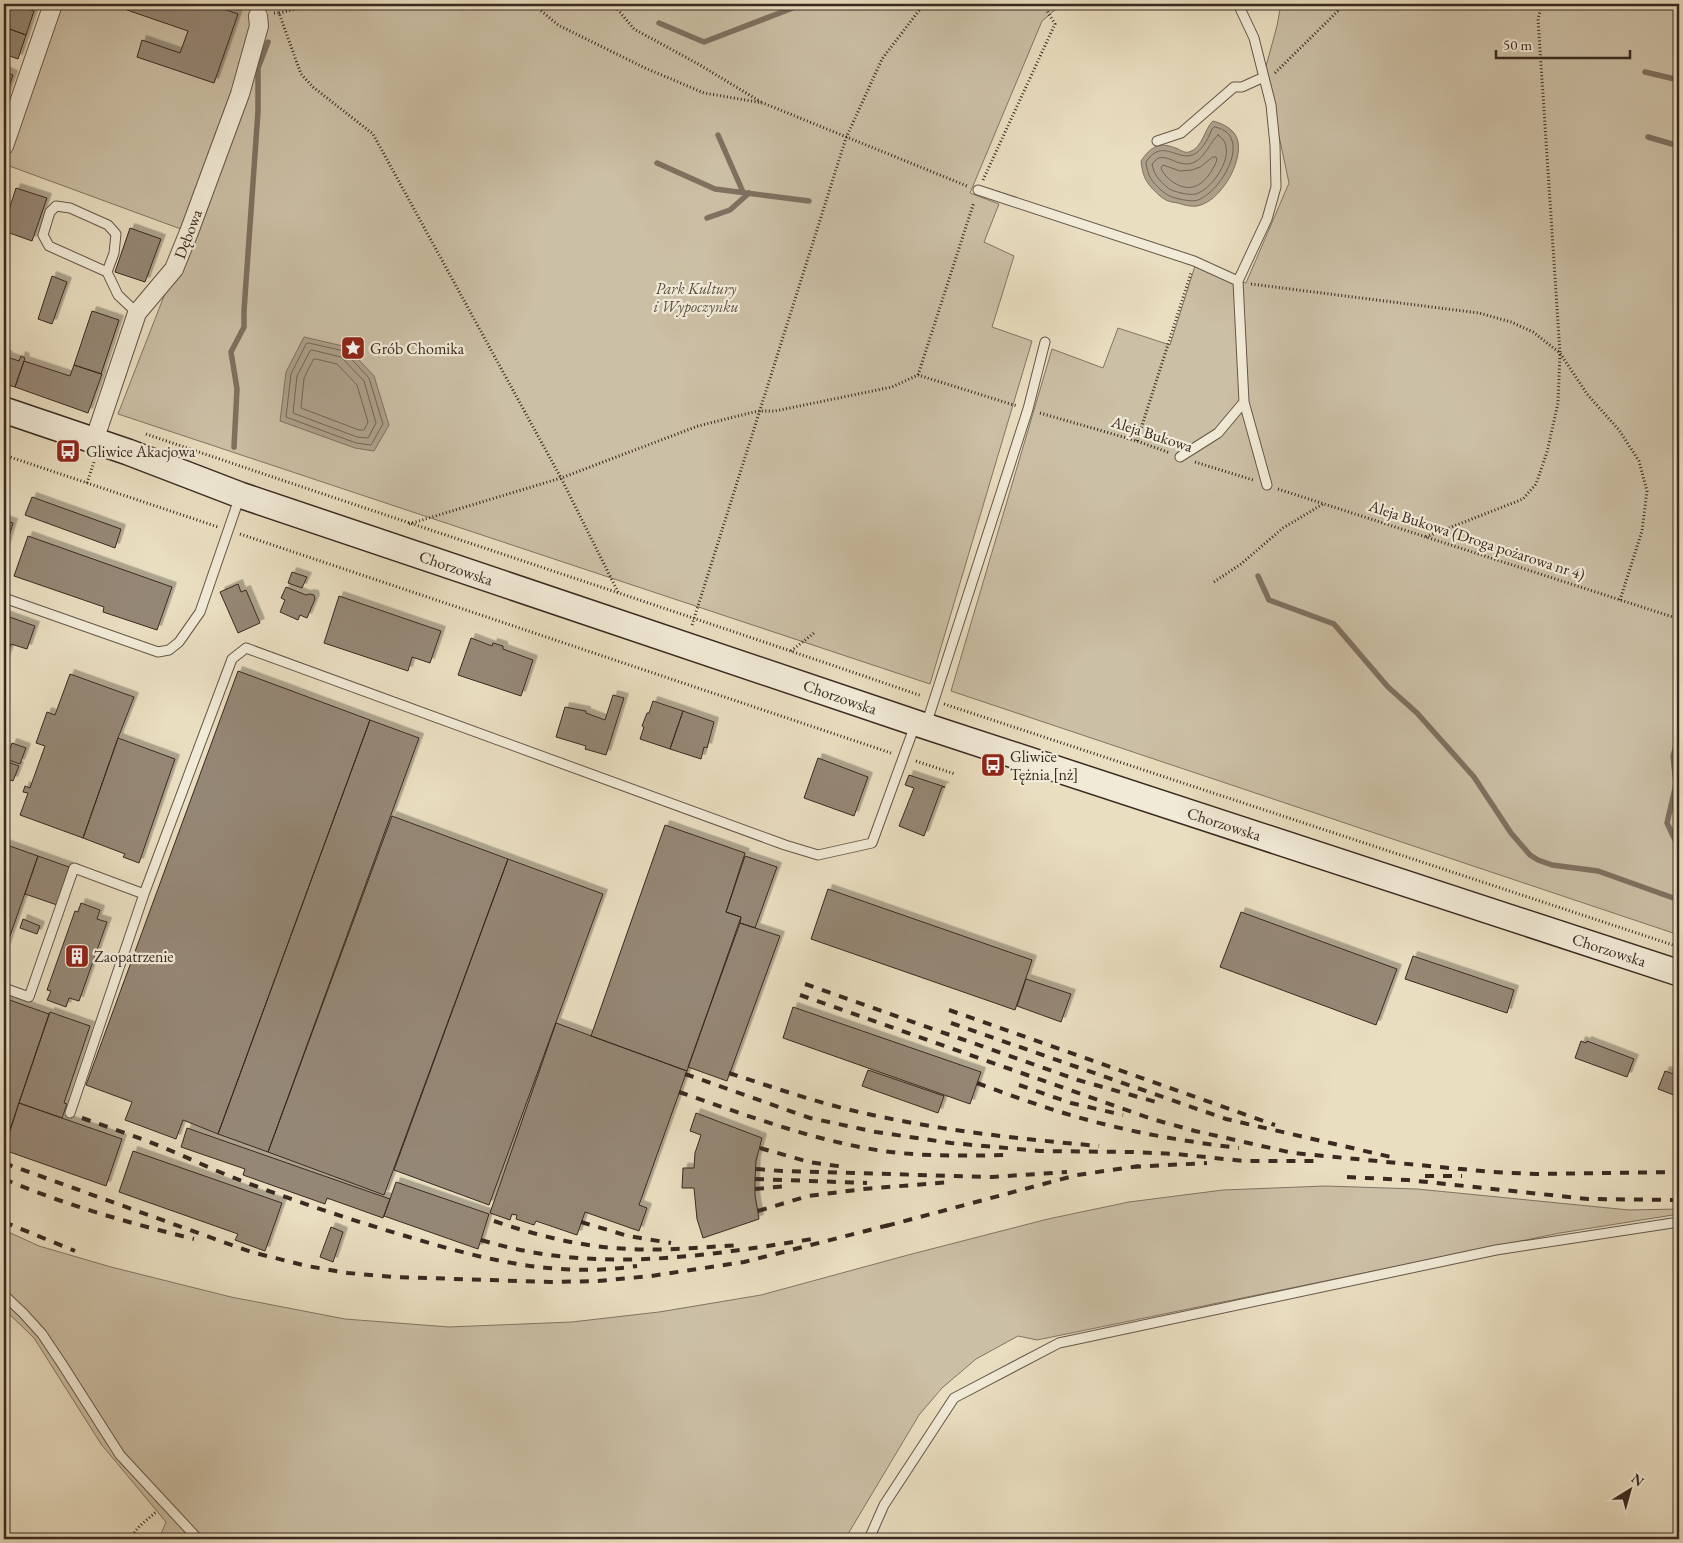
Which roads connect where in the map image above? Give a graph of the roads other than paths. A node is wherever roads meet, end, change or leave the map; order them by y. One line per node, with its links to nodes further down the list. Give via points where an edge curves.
1 (53, 4): 6 (street)
2 (1238, 4): 4 (lane, via 1254,38)
3 (265, 15): 10 (street, Dębowa, via 240,94 174,270)
4 (1265, 79): 5 (lane, via 1234,88 1181,133); 9 (lane, via 1271,105 1276,187 1267,220)
5 (1156, 141)
6 (4, 146)
7 (978, 190): 9 (lane, via 1194,260)
8 (107, 272): 8 (lane, via 49,246 43,235 50,212 56,206 70,208 108,225 116,234); 10 (lane, via 118,295)
9 (1238, 281): 12 (lane)
10 (137, 313): 14 (street, Dębowa)
11 (1045, 342): 19 (lane, via 1028,409 934,700)
12 (1244, 402): 15 (lane, via 1218,433); 16 (lane)
13 (4, 410): 14 (main road, Chorzowska)
14 (94, 451): 17 (main road, Chorzowska, via 128,452)
15 (1180, 457)
16 (1267, 485)
17 (240, 495): 18 (lane, via 200,612 179,642 169,650 158,652); 19 (main road, Chorzowska)
18 (4, 598)
19 (921, 724): 20 (lane, via 904,757 872,843 818,855 246,648 232,659); 21 (main road, Chorzowska)
20 (144, 894): 22 (lane, via 74,868 29,996); 23 (lane)
21 (1679, 973)
22 (4, 988)
23 (70, 1113)
24 (1679, 1222): 27 (lane, via 1496,1250 1059,1344 954,1398 884,1505)
25 (4, 1295): 26 (lane, via 42,1334 120,1455)
26 (198, 1539)
27 (869, 1539)

